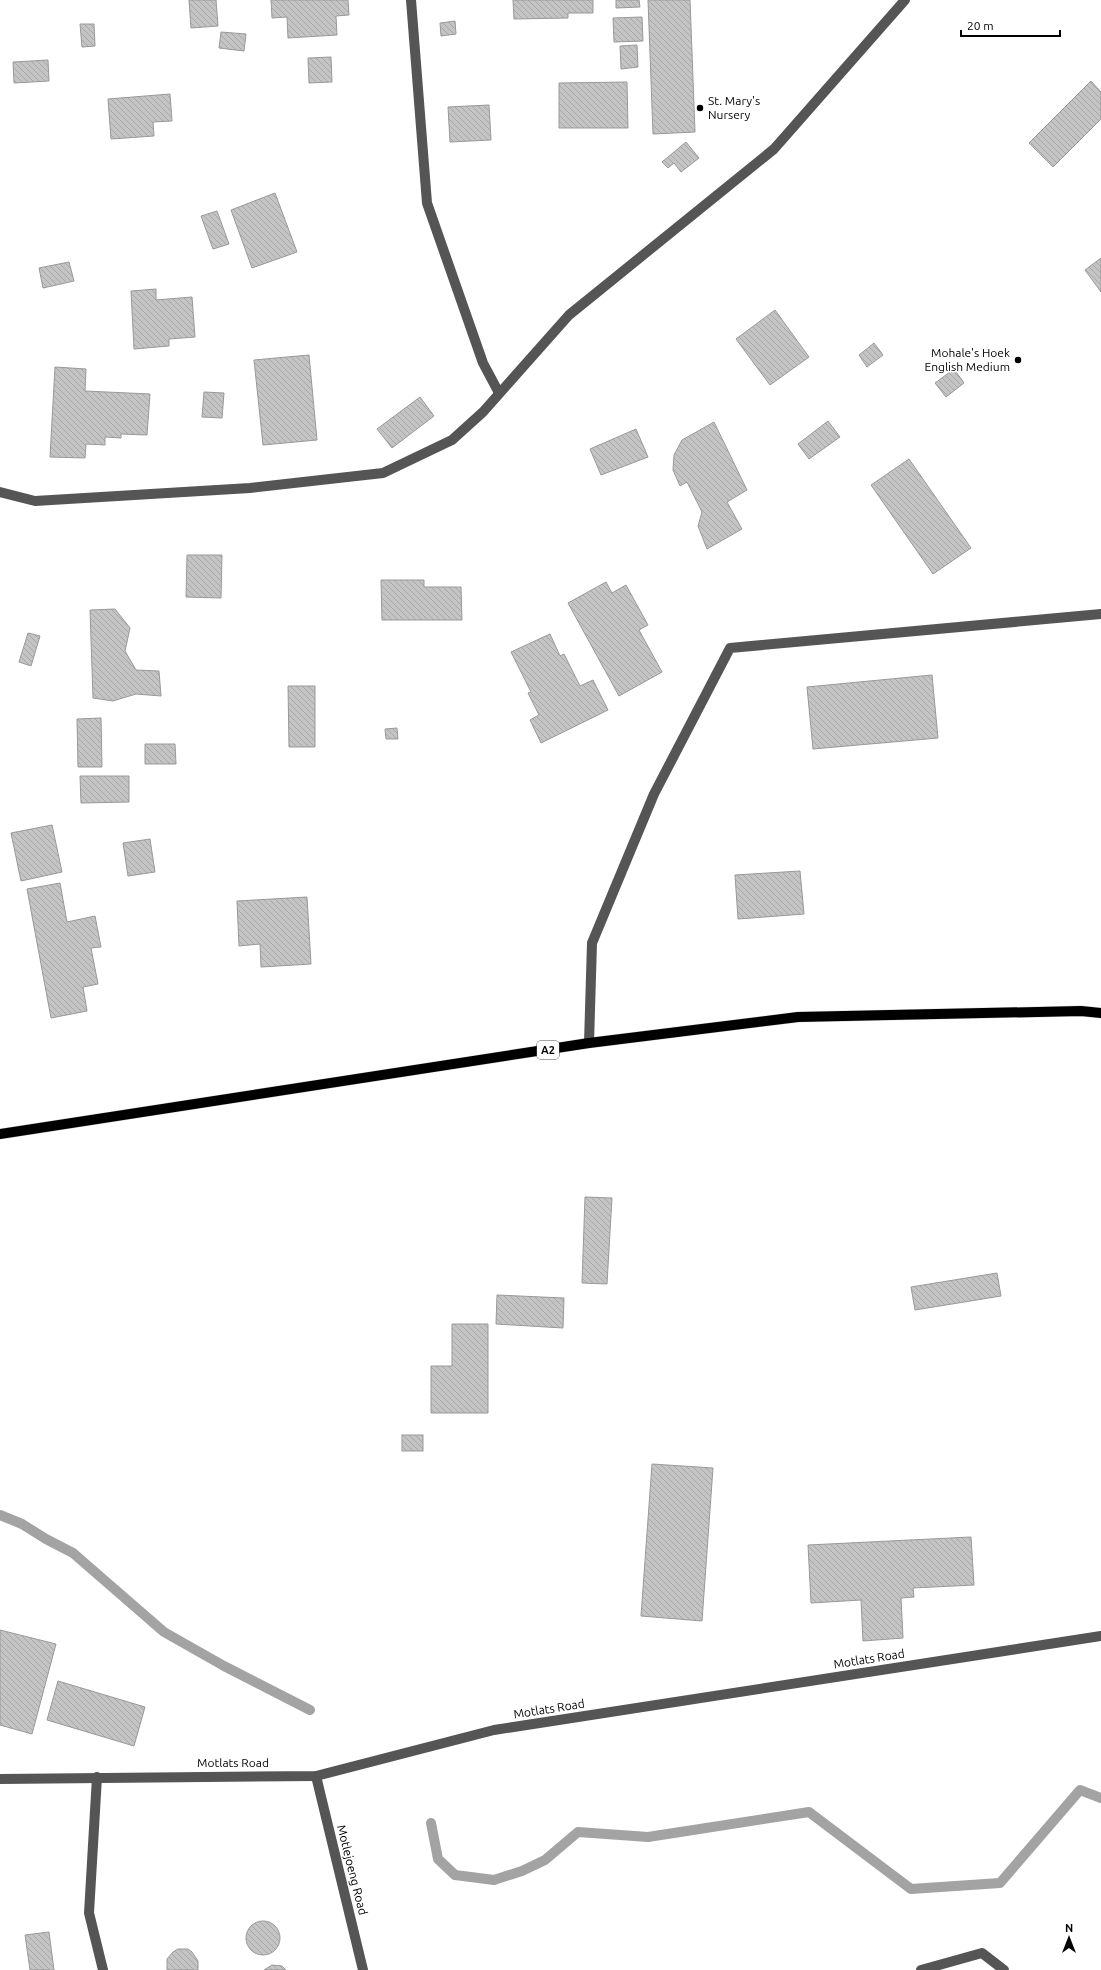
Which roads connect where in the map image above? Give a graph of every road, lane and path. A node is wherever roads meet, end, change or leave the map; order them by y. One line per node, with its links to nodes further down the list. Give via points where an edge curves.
1 (411, 0): 3 (street, via 427,203 483,363)
2 (905, 0): 3 (street, via 774,150 569,315)
3 (499, 393): 4 (street, via 483,412 452,440 382,473 250,488 35,500)
4 (0, 492)
5 (1101, 614): 7 (street, via 730,648 654,794 592,943)
6 (1101, 1012): 7 (main road, A2, via 798,1017)
7 (589, 1044): 8 (main road, A2)
8 (0, 1134)
9 (1101, 1636): 10 (street, Motlats Road, via 494,1730)
10 (316, 1776): 11 (street, Motlats Road); 14 (street, Motlejoeng Road)
11 (97, 1777): 12 (street, Motlats Road); 13 (street, via 89,1913)
12 (0, 1779)
13 (103, 1970)
14 (363, 1970)
15 (921, 1970): 16 (street, via 982,1953)
16 (1004, 1970)

